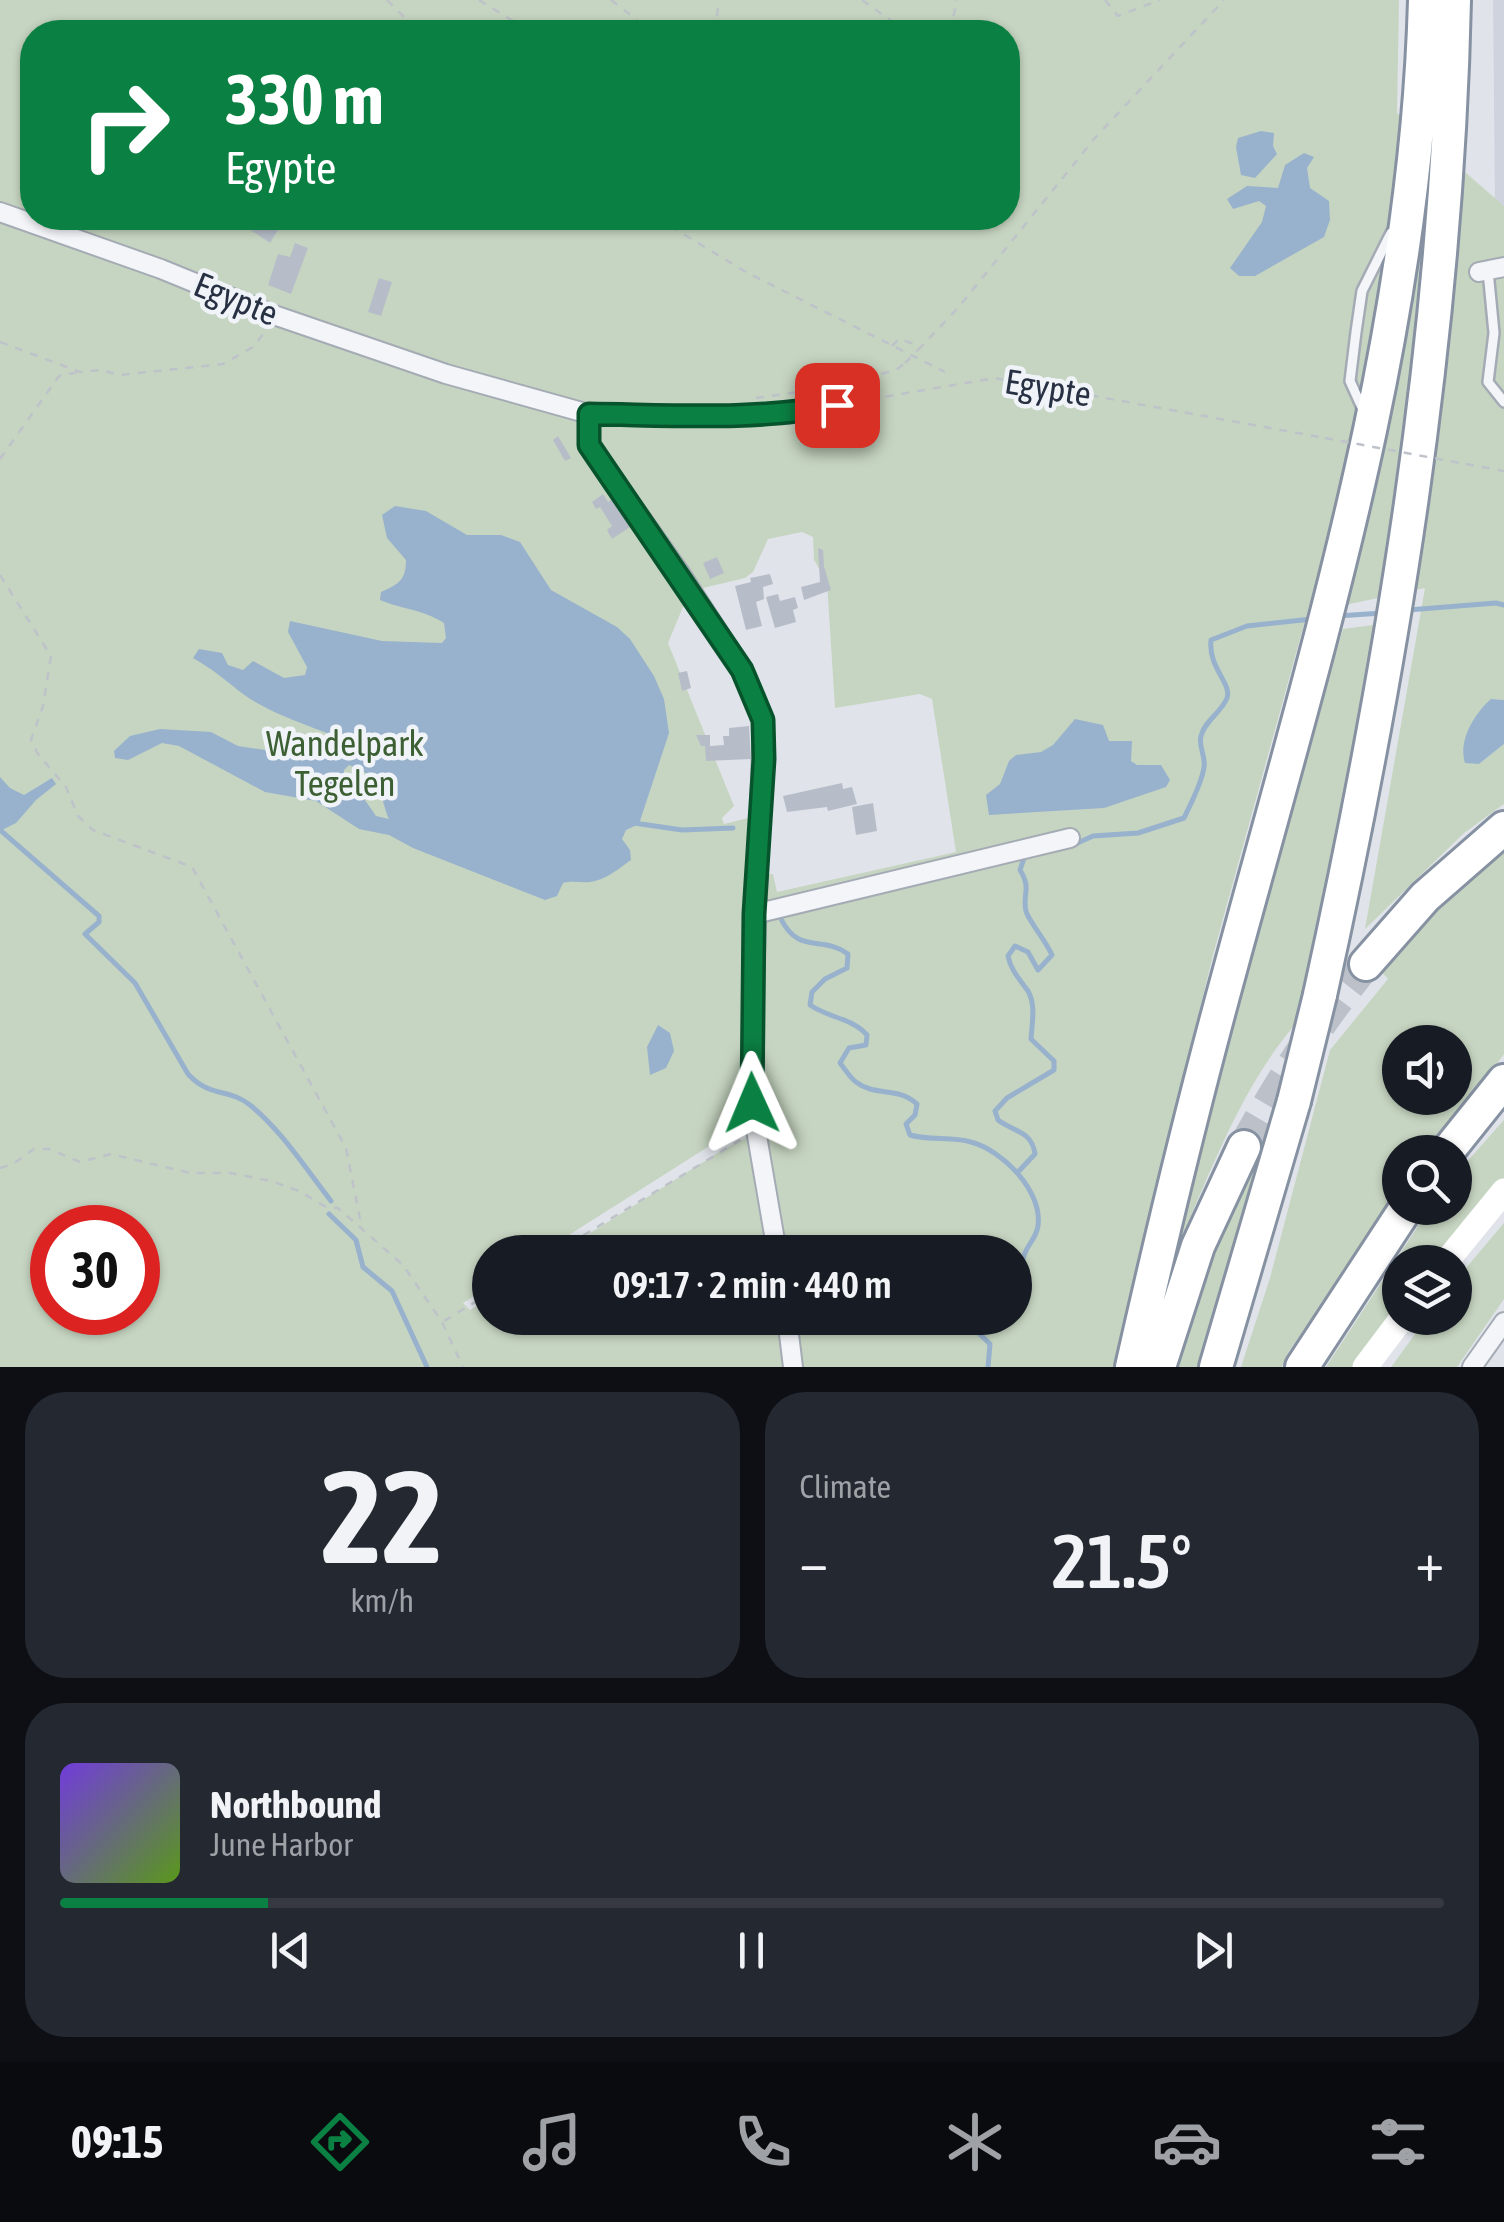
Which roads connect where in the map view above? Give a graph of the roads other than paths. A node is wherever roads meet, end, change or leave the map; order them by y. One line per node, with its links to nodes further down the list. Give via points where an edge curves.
1 (1425, 0): 26 (highway, via 1399,284 1372,428)
2 (1454, 0): 28 (highway, bridge, via 1448,149 1393,628 1320,995)
3 (51, 230): 7 (street, Egypte, via 446,374)
4 (1490, 270): 5 (lane, via 1494,332 1488,382)
5 (1504, 402)
6 (837, 405): 7 (street, Egypte, via 788,414)
7 (589, 414): 10 (street, via 595,455 755,694 764,759)
8 (1504, 828): 11 (highway, via 1425,897)
9 (1070, 838): 10 (street)
10 (754, 914): 18 (street, via 751,1074)
11 (1366, 964)
12 (1504, 1081): 13 (highway)
13 (1461, 1135)
14 (1244, 1147): 27 (highway, via 1198,1246)
15 (1504, 1190): 19 (main road)
16 (1504, 1217): 20 (main road)
17 (1395, 1225): 29 (highway)
18 (774, 1235)
19 (1460, 1245)
20 (1472, 1256)
21 (1504, 1322): 32 (street)
22 (790, 1335): 25 (street)
23 (1389, 1335): 30 (main road)
24 (1408, 1335): 31 (main road)
25 (793, 1367)
26 (1132, 1367)
27 (1158, 1367)
28 (1216, 1367)
29 (1302, 1367)
30 (1365, 1367)
31 (1384, 1367)
32 (1472, 1367)

